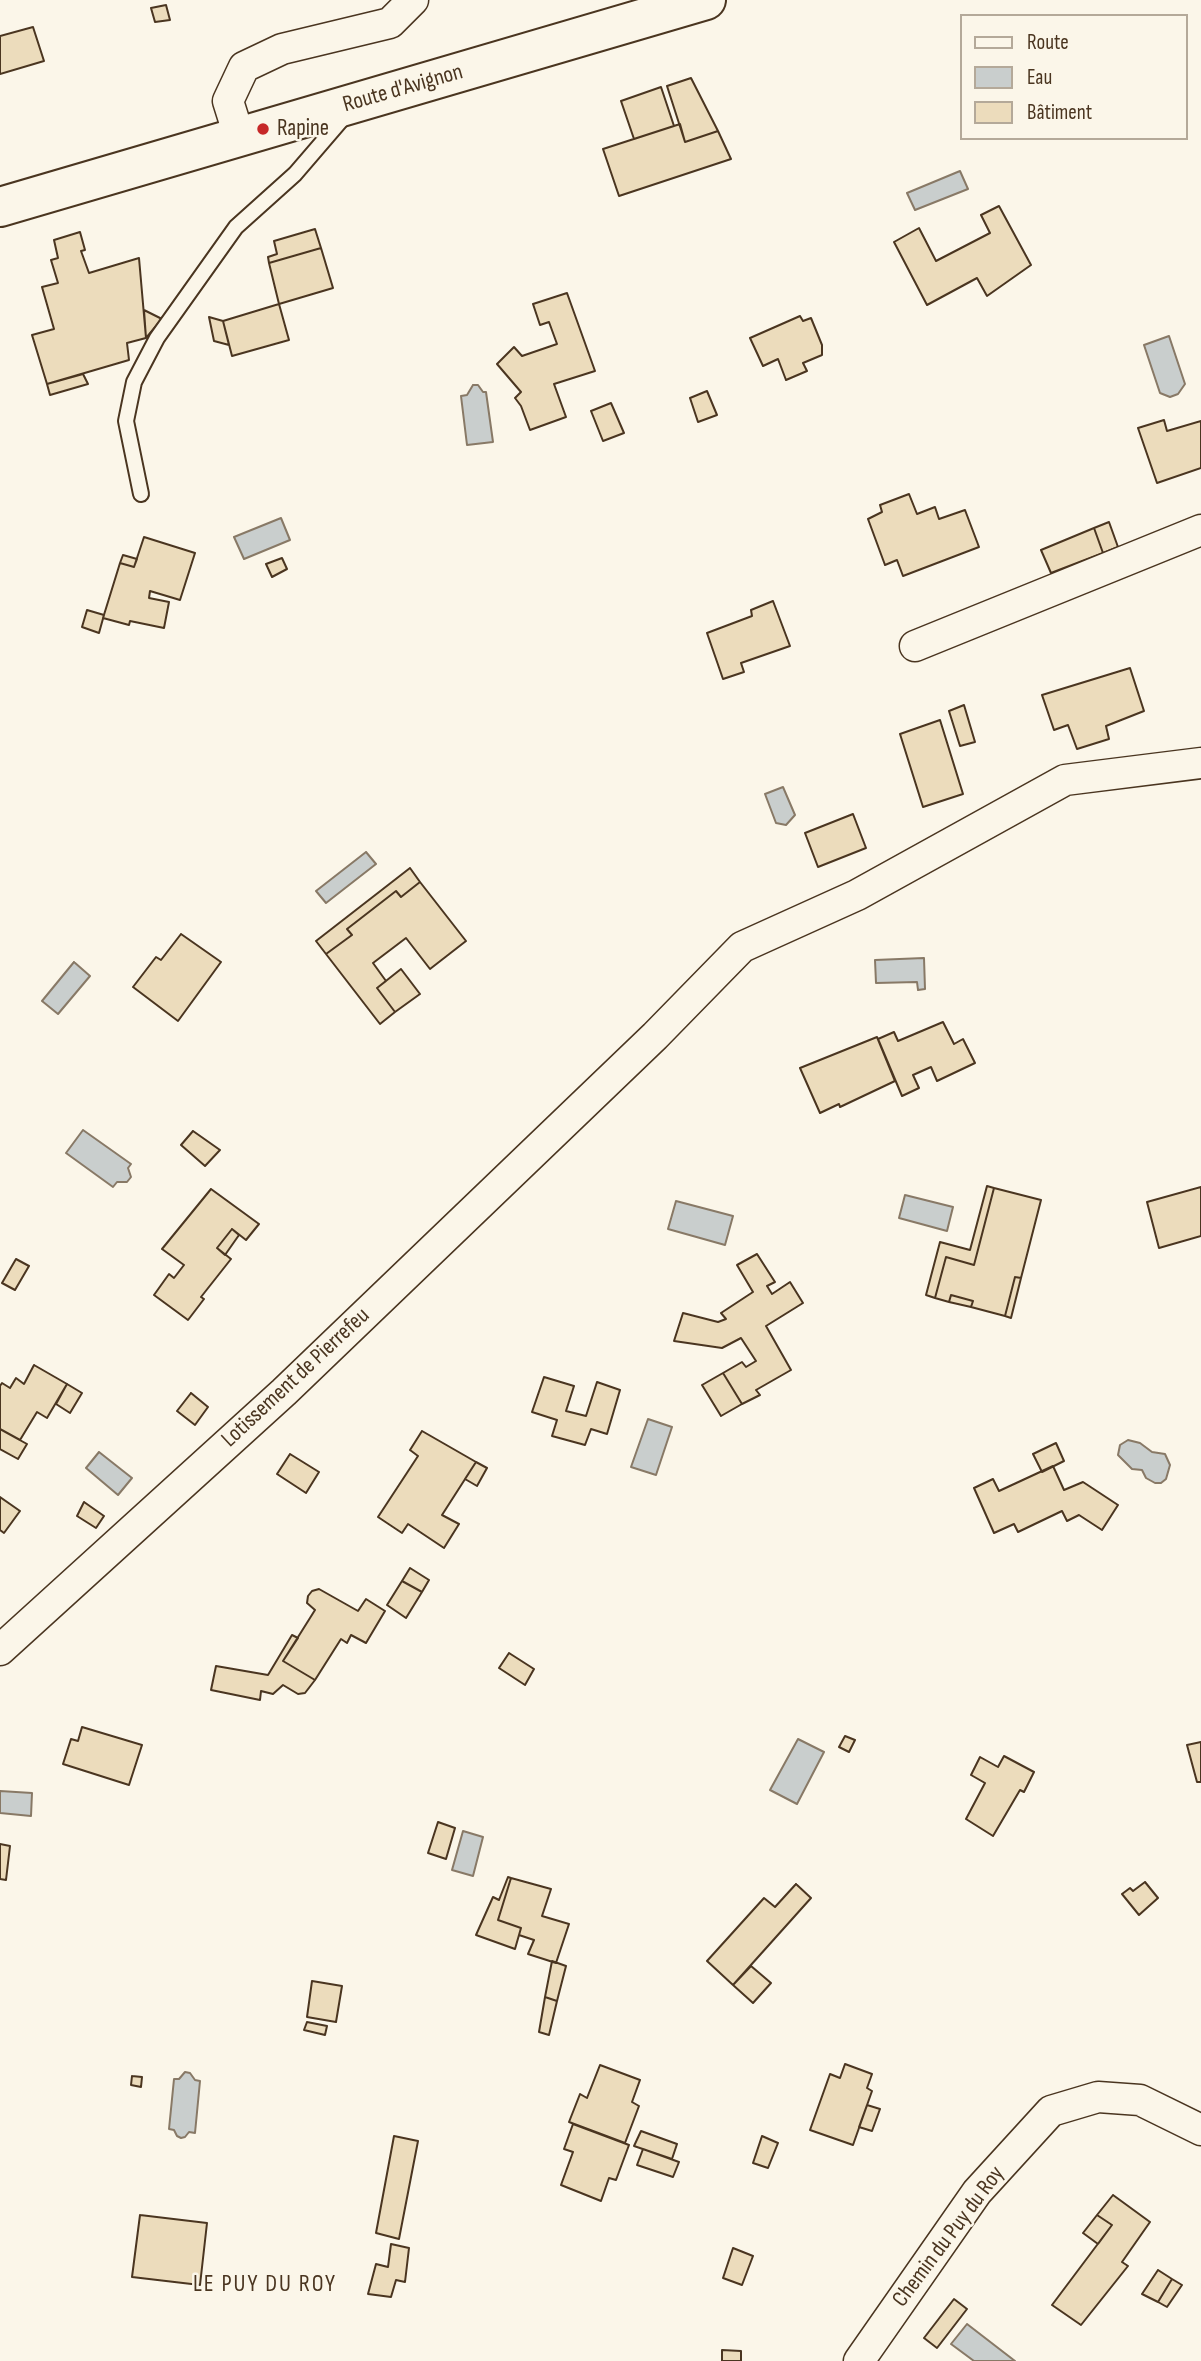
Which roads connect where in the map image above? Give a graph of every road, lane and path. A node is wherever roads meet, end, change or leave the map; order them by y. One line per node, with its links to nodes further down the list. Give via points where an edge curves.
1 (413, 0): 4 (street, via 390,23 282,49 244,68 228,101)
2 (706, 0): 3 (main road, Route d'Avignon)
3 (357, 103): 4 (main road, Route d'Avignon); 6 (lane, via 295,174 236,227 158,338 134,382 126,421)
4 (239, 136): 5 (main road, Route d'Avignon)
5 (6, 206)
6 (141, 494)
7 (1201, 530): 8 (street)
8 (915, 646)
9 (1201, 762): 10 (street, Lotissement de Pierrefeu, via 1065,780 857,895 742,947 284,1392)
10 (0, 1650)
11 (1201, 2130): 12 (street, Chemin du Puy du Roy, via 1140,2101 1098,2097 1051,2111 977,2192)
12 (859, 2361)

